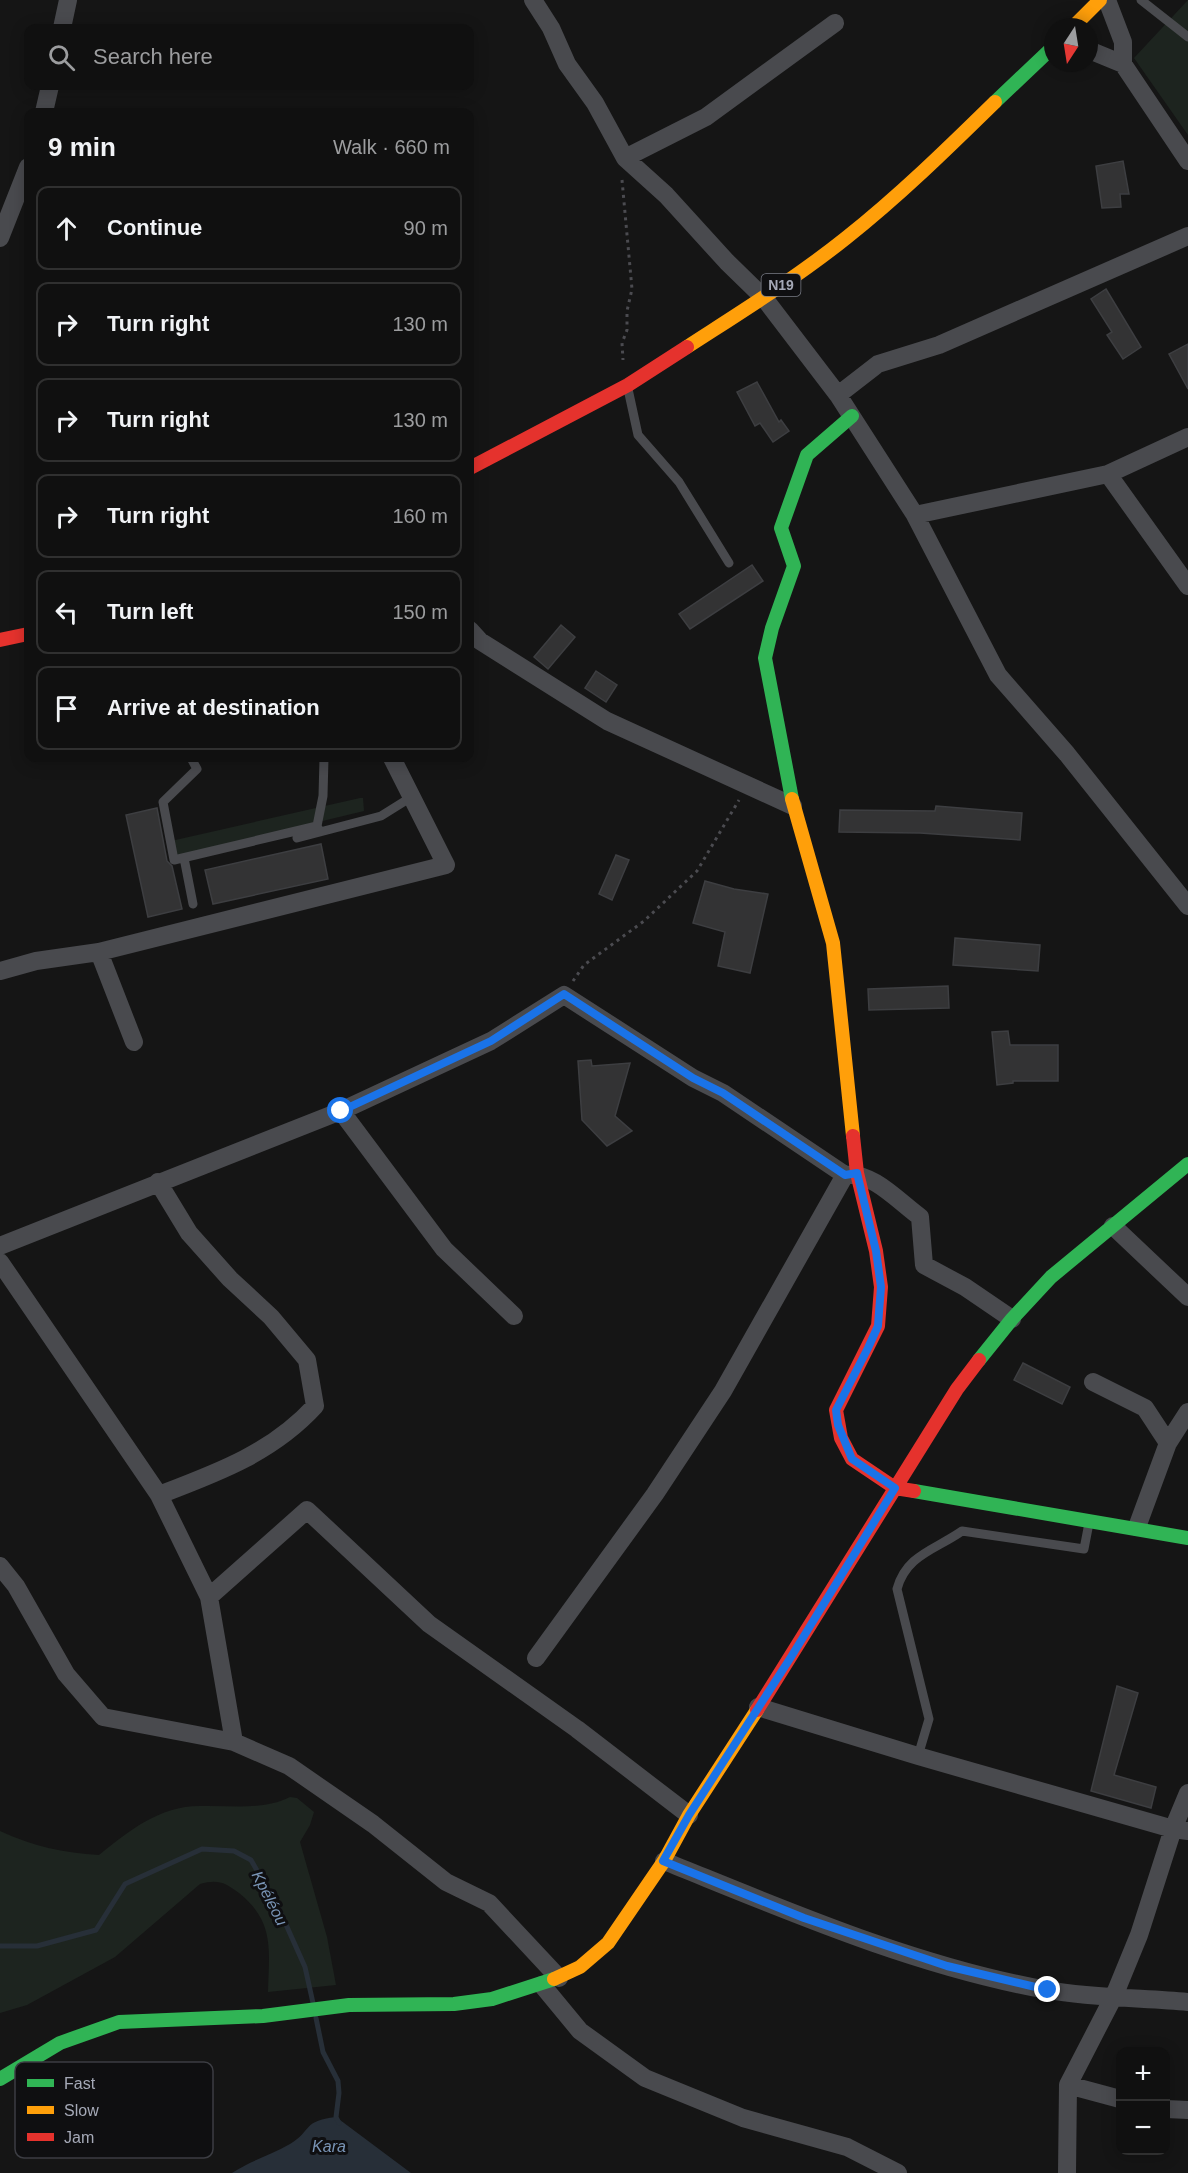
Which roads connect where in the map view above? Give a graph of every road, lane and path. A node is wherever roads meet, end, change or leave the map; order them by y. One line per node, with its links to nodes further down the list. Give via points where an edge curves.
1 (68, 0): 7 (street)
2 (533, 0): 14 (street)
3 (1141, 0): 8 (lane)
4 (1096, 2): 5 (street); 11 (street, via 1123,42)
5 (1081, 18)
6 (835, 23): 14 (street, via 706,117)
7 (63, 24)
8 (1188, 37)
9 (1098, 54): 11 (street)
10 (1044, 56): 19 (street, N19, via 908,186 845,239)
11 (1123, 64): 15 (street)
12 (49, 90): 13 (street)
13 (45, 108)
14 (625, 158): 19 (street, via 666,195); 20 (path, via 621,183 632,289 622,344)
15 (1188, 160)
16 (24, 177): 18 (street)
17 (1188, 236): 21 (street, via 960,337 878,364)
18 (0, 238)
19 (764, 298): 20 (street, N19); 21 (street)
20 (628, 385): 24 (street, N19); 27 (lane, via 638,435 679,482)
21 (838, 395): 22 (street)
22 (852, 416): 26 (street); 37 (street, via 807,455 782,528 794,566 765,658)
23 (1188, 437): 25 (street)
24 (474, 466)
25 (1108, 474): 26 (street); 28 (street)
26 (915, 515): 41 (street, via 998,675)
27 (729, 563)
28 (1188, 586)
29 (24, 635): 30 (street)
30 (0, 640)
31 (474, 641): 35 (street, via 607,721)
32 (193, 762): 40 (lane, via 197,769 167,796 162,808 174,860)
33 (324, 762): 38 (lane)
34 (394, 762): 36 (street)
35 (746, 786): 37 (street); 45 (path, via 697,871 644,921 584,965)
36 (413, 796): 38 (lane, via 381,816); 43 (street, via 446,865)
37 (793, 806): 49 (street, via 833,943)
38 (319, 829): 39 (lane); 40 (lane)
39 (297, 838)
40 (184, 858): 42 (lane)
41 (1186, 899)
42 (193, 904)
43 (99, 952): 44 (street, via 36,961); 46 (street)
44 (0, 971)
45 (564, 994): 47 (street, via 491,1041); 49 (street)
46 (134, 1042)
47 (341, 1111): 50 (street); 55 (street, via 444,1249)
48 (1188, 1164): 51 (street)
49 (851, 1174): 56 (street, via 877,1184 920,1217 924,1265); 60 (street, via 876,1251 881,1287 878,1326 836,1410 838,1425 852,1459); 67 (street, via 723,1391 655,1494)
50 (158, 1182): 52 (street); 61 (street, via 189,1233 307,1360 315,1406 294,1429 248,1459)
51 (1113, 1226): 54 (street); 56 (street, via 1051,1277)
52 (0, 1246)
53 (0, 1262): 61 (street)
54 (1188, 1297)
55 (514, 1316)
56 (1012, 1319): 60 (street, via 957,1389)
57 (1093, 1382): 59 (street, via 1145,1408)
58 (1188, 1412): 59 (street)
59 (1168, 1443): 63 (street)
60 (895, 1488): 62 (street); 68 (street)
61 (159, 1495): 66 (street)
62 (1089, 1520): 63 (street); 70 (lane, via 1084,1549 962,1531 912,1560 901,1573 897,1589 929,1719)
63 (1137, 1527): 64 (street)
64 (1188, 1538)
65 (0, 1566): 69 (street, via 16,1586 66,1674 103,1717)
66 (209, 1597): 69 (street); 72 (street, via 306,1510 429,1624 577,1729)
67 (536, 1658)
68 (758, 1707): 70 (street); 72 (street)
69 (234, 1742): 75 (street, via 289,1766 446,1882 489,1903)
70 (918, 1756): 73 (street)
71 (1188, 1793): 73 (street)
72 (689, 1815): 74 (street)
73 (1181, 1830): 77 (street)
74 (663, 1861): 75 (street, via 608,1942 580,1967); 77 (street, via 804,1918 947,1966 1048,1990)
75 (559, 1978): 76 (street)
76 (542, 1986): 79 (street, via 454,2004 349,2005 263,2016 119,2022 60,2043); 86 (street, via 580,2031 645,2078 743,2118 847,2147)
77 (1114, 1996): 78 (street); 82 (street)
78 (1188, 2002)
79 (28, 2062)
80 (15, 2070): 81 (street)
81 (0, 2079)
82 (1068, 2085): 83 (street); 87 (street)
83 (1116, 2098)
84 (1170, 2109): 85 (street)
85 (1188, 2110)
86 (898, 2173)
87 (1067, 2173)

